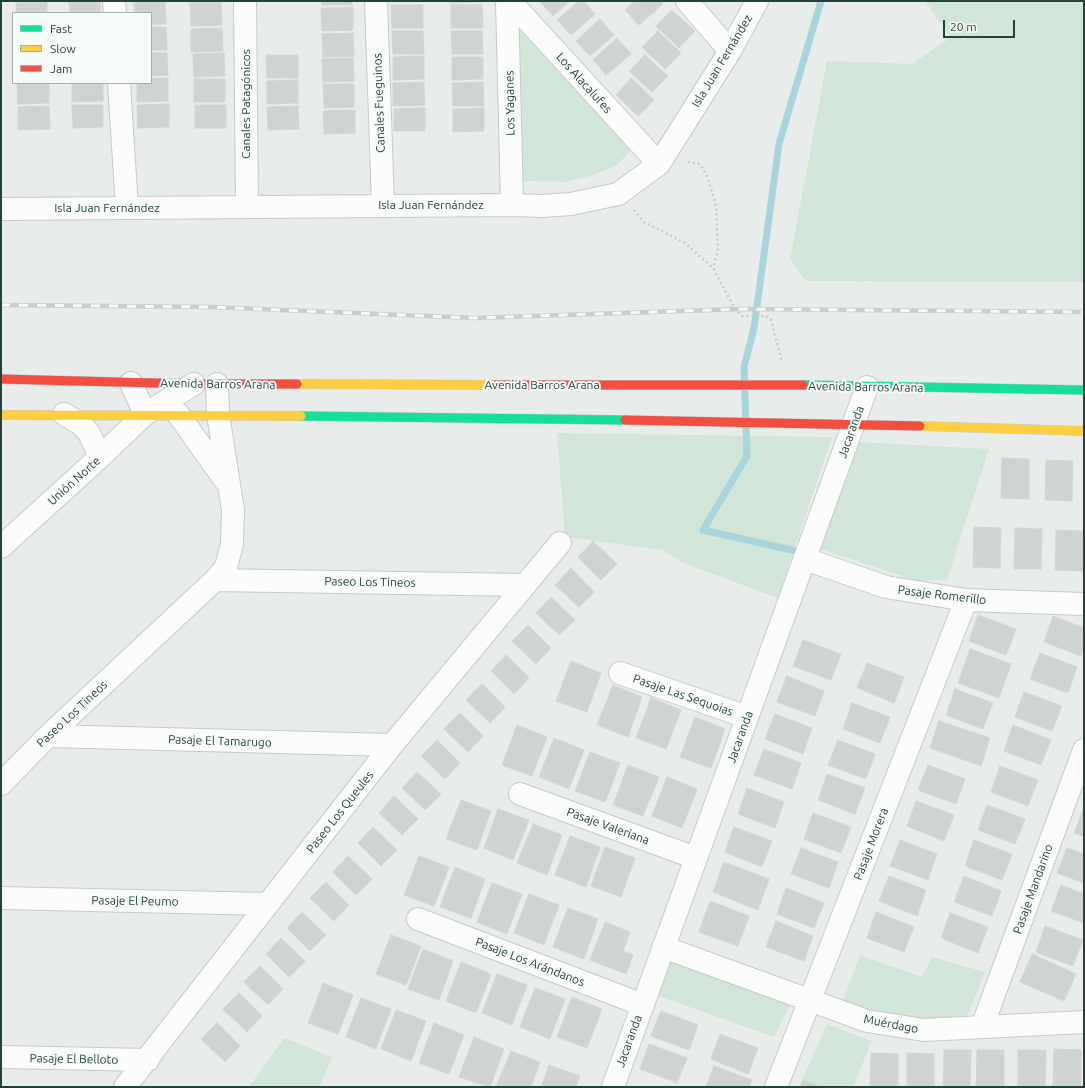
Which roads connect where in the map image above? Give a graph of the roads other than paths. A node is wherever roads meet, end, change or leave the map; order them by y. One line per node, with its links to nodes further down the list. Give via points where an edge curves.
1 (114, 1): 7 (street)
2 (246, 1): 13 (street, Canales Patagónicos)
3 (376, 1): 12 (street, Canales Fueguinos)
4 (508, 1): 10 (street, Los Alacalufes); 11 (street, Los Yaganes)
5 (687, 1): 8 (street)
6 (757, 1): 8 (street, Isla Juan Fernández)
7 (114, 12)
8 (730, 51): 10 (street, Isla Juan Fernández)
9 (119, 84): 14 (street)
10 (659, 164): 11 (street, Isla Juan Fernández, via 618,194 571,204)
11 (512, 204): 12 (street, Isla Juan Fernández)
12 (383, 206): 13 (street, Isla Juan Fernández)
13 (247, 207): 14 (street, Isla Juan Fernández)
14 (127, 208): 15 (street, Isla Juan Fernández)
15 (1, 209)
16 (1, 379): 17 (street, Avenida Barros Arana)
17 (131, 383): 18 (street, Avenida Barros Arana); 23 (street)
18 (194, 384): 19 (street, Avenida Barros Arana); 23 (street, Unión Norte)
19 (218, 384): 20 (street, Avenida Barros Arana); 25 (street, Paseo Los Tineos)
20 (867, 387): 21 (street, Avenida Barros Arana); 27 (street, Jacaranda)
21 (1084, 390)
22 (64, 414): 23 (street); 26 (street); 29 (street, via 82,425 92,438)
23 (145, 414): 24 (street); 29 (street, Unión Norte)
24 (178, 414): 25 (street); 30 (street, Paseo Los Tineos)
25 (218, 414): 27 (street); 30 (street, Paseo Los Tineos)
26 (1, 415)
27 (854, 424): 28 (street); 33 (street, Jacaranda)
28 (1084, 430)
29 (100, 457): 32 (street, Unión Norte)
30 (229, 486): 34 (street, Paseo Los Tineos, via 233,510 232,544 226,568)
31 (560, 543): 35 (street, Paseo Los Queules)
32 (1, 547)
33 (805, 559): 36 (street, Pasaje Romerillo, via 886,587); 39 (street, Jacaranda)
34 (215, 580): 35 (street, Paseo Los Tineos); 40 (street, Paseo Los Tineos)
35 (525, 584): 41 (street, Paseo Los Queules)
36 (966, 600): 37 (street, Pasaje Romerillo); 50 (street, Pasaje Morera)
37 (1084, 604)
38 (620, 673): 39 (street, Pasaje Las Sequoias)
39 (747, 717): 45 (street, Jacaranda)
40 (48, 736): 41 (street, Pasaje El Tamarugo); 43 (street, Paseo Los Tineos)
41 (392, 746): 47 (street, Paseo Los Queules)
42 (1084, 750): 53 (street, Pasaje Mandarino)
43 (1, 784)
44 (520, 794): 45 (street, Pasaje Valeriana)
45 (696, 858): 49 (street, Jacaranda)
46 (1, 898): 47 (street, Pasaje El Peumo)
47 (268, 904): 55 (street, Paseo Los Queules)
48 (418, 919): 51 (street, Pasaje Los Arándanos)
49 (663, 947): 50 (street, Muérdago); 51 (street, Jacaranda)
50 (810, 1000): 53 (street, Muérdago, via 867,1021 924,1030); 58 (street, Pasaje Morera)
51 (643, 1005): 57 (street, Jacaranda)
52 (1084, 1022): 53 (street, Muérdago)
53 (982, 1028)
54 (1, 1057): 55 (street, Pasaje El Belloto)
55 (148, 1060): 56 (street, Paseo Los Queules)
56 (125, 1087)
57 (613, 1087)
58 (776, 1087)

